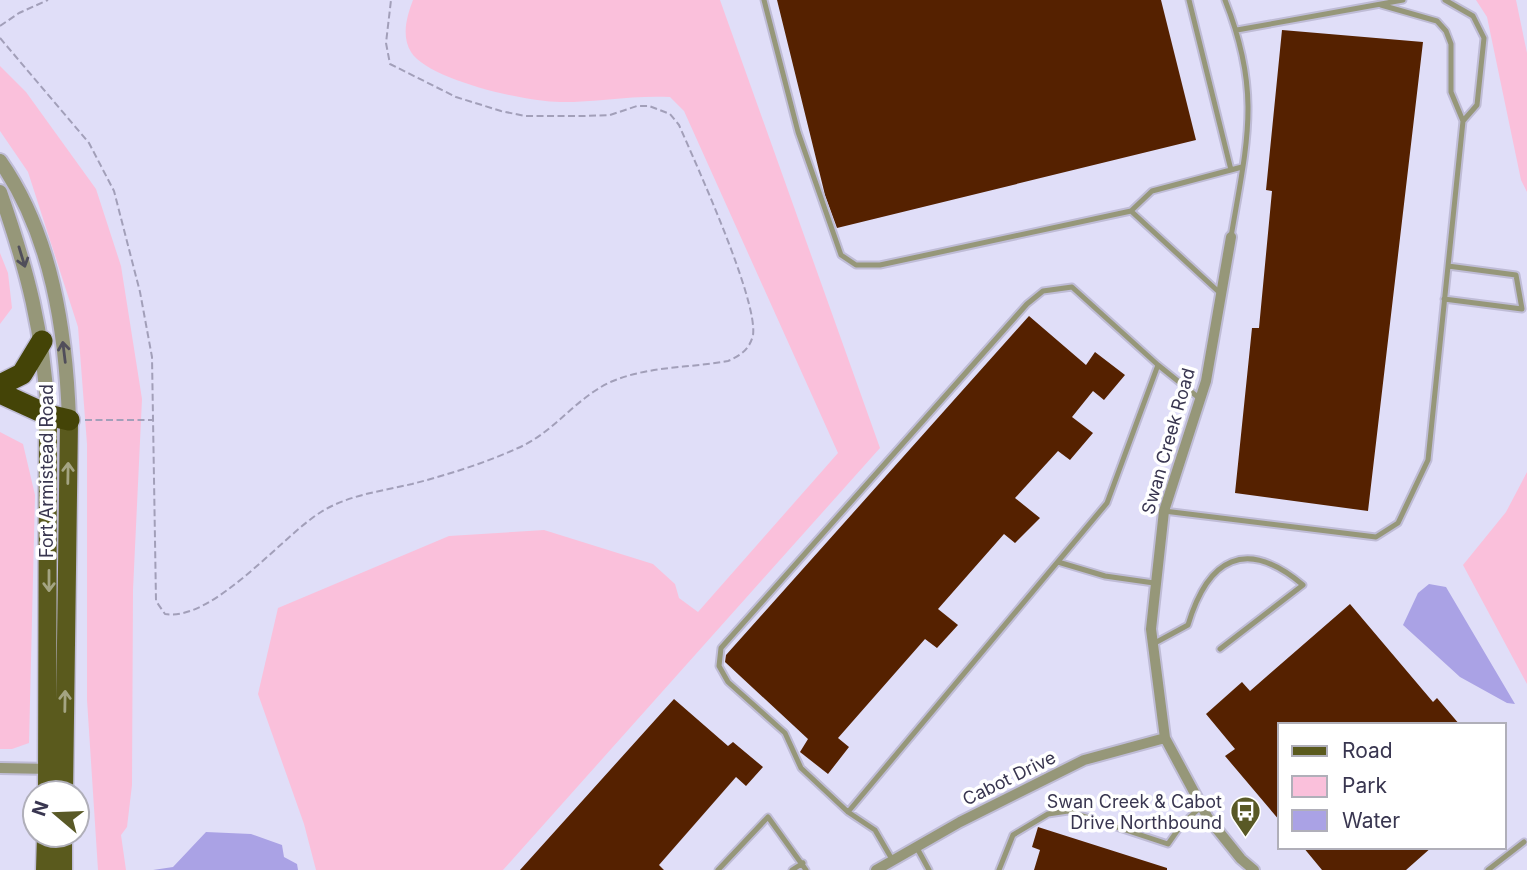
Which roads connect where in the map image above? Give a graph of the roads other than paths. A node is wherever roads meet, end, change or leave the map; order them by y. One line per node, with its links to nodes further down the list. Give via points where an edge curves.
1 (764, 0): 13 (lane, via 798,132 841,255 856,265 880,265)
2 (1189, 0): 11 (lane)
3 (1225, 0): 7 (lane)
4 (1403, 0): 6 (lane)
5 (1445, 0): 8 (lane, via 1473,16 1483,38 1477,105)
6 (1378, 4): 7 (lane); 8 (lane, via 1437,21 1446,31 1451,44 1451,92)
7 (1237, 30): 10 (lane, via 1249,81 1250,124)
8 (1463, 121): 15 (lane)
9 (0, 161): 24 (street, Fort Armistead Road, one-way to 9, via 54,292 24,204)
10 (1242, 167): 11 (lane); 14 (lane)
11 (1231, 170): 13 (lane, via 1152,191)
12 (0, 192): 18 (street, Fort Armistead Road, one-way to 18, via 22,253)
13 (1131, 211): 16 (lane)
14 (1231, 237): 16 (street, Swan Creek Road)
15 (1448, 266): 17 (lane); 17 (lane, via 1516,275 1522,309)
16 (1221, 294): 22 (street, Swan Creek Road)
17 (1444, 299): 25 (lane, via 1428,460 1398,523 1376,537)
18 (42, 341): 20 (highway, via 22,374); 23 (street, Fort Armistead Road)
19 (1158, 365): 22 (lane); 26 (lane, via 1107,502); 36 (lane, via 1072,287 1043,290 721,648 719,666 728,682 785,733 801,768)
20 (0, 385)
21 (0, 393): 23 (highway)
22 (1200, 398): 25 (street, Swan Creek Road)
23 (48, 415): 24 (highway); 32 (main road, Fort Armistead Road, one-way to 32)
24 (69, 420): 32 (main road, Fort Armistead Road, one-way to 24)
25 (1164, 510): 27 (street, Swan Creek Road)
26 (1058, 562): 27 (lane, via 1105,576); 36 (lane)
27 (1154, 583): 28 (street, Swan Creek Road)
28 (1153, 644): 29 (lane, via 1188,625 1196,597 1226,564 1241,559 1280,565 1303,585); 30 (street, Swan Creek Road)
29 (1220, 649)
30 (1165, 738): 35 (street); 38 (street, Cabot Drive, via 1084,760)
31 (0, 768): 32 (street)
32 (55, 769): 33 (main road, Fort Armistead Road); 34 (main road, Fort Armistead Road)
33 (52, 779)
34 (59, 779)
35 (1202, 806): 50 (lane, via 1168,844 1069,811 1048,814 1013,835); 51 (street)
36 (848, 811): 41 (lane, via 876,830)
37 (1524, 842): 52 (lane)
38 (916, 847): 41 (street, Cabot Drive); 49 (lane)
39 (46, 849): 43 (main road)
40 (63, 849): 44 (main road)
41 (893, 861): 48 (street, Cabot Drive)
42 (803, 863): 45 (lane, via 768,817); 46 (lane); 47 (lane)
43 (45, 870)
44 (63, 870)
45 (718, 870)
46 (792, 870)
47 (806, 870)
48 (876, 870)
49 (929, 870)
50 (999, 870)
51 (1254, 870)
52 (1488, 870)

